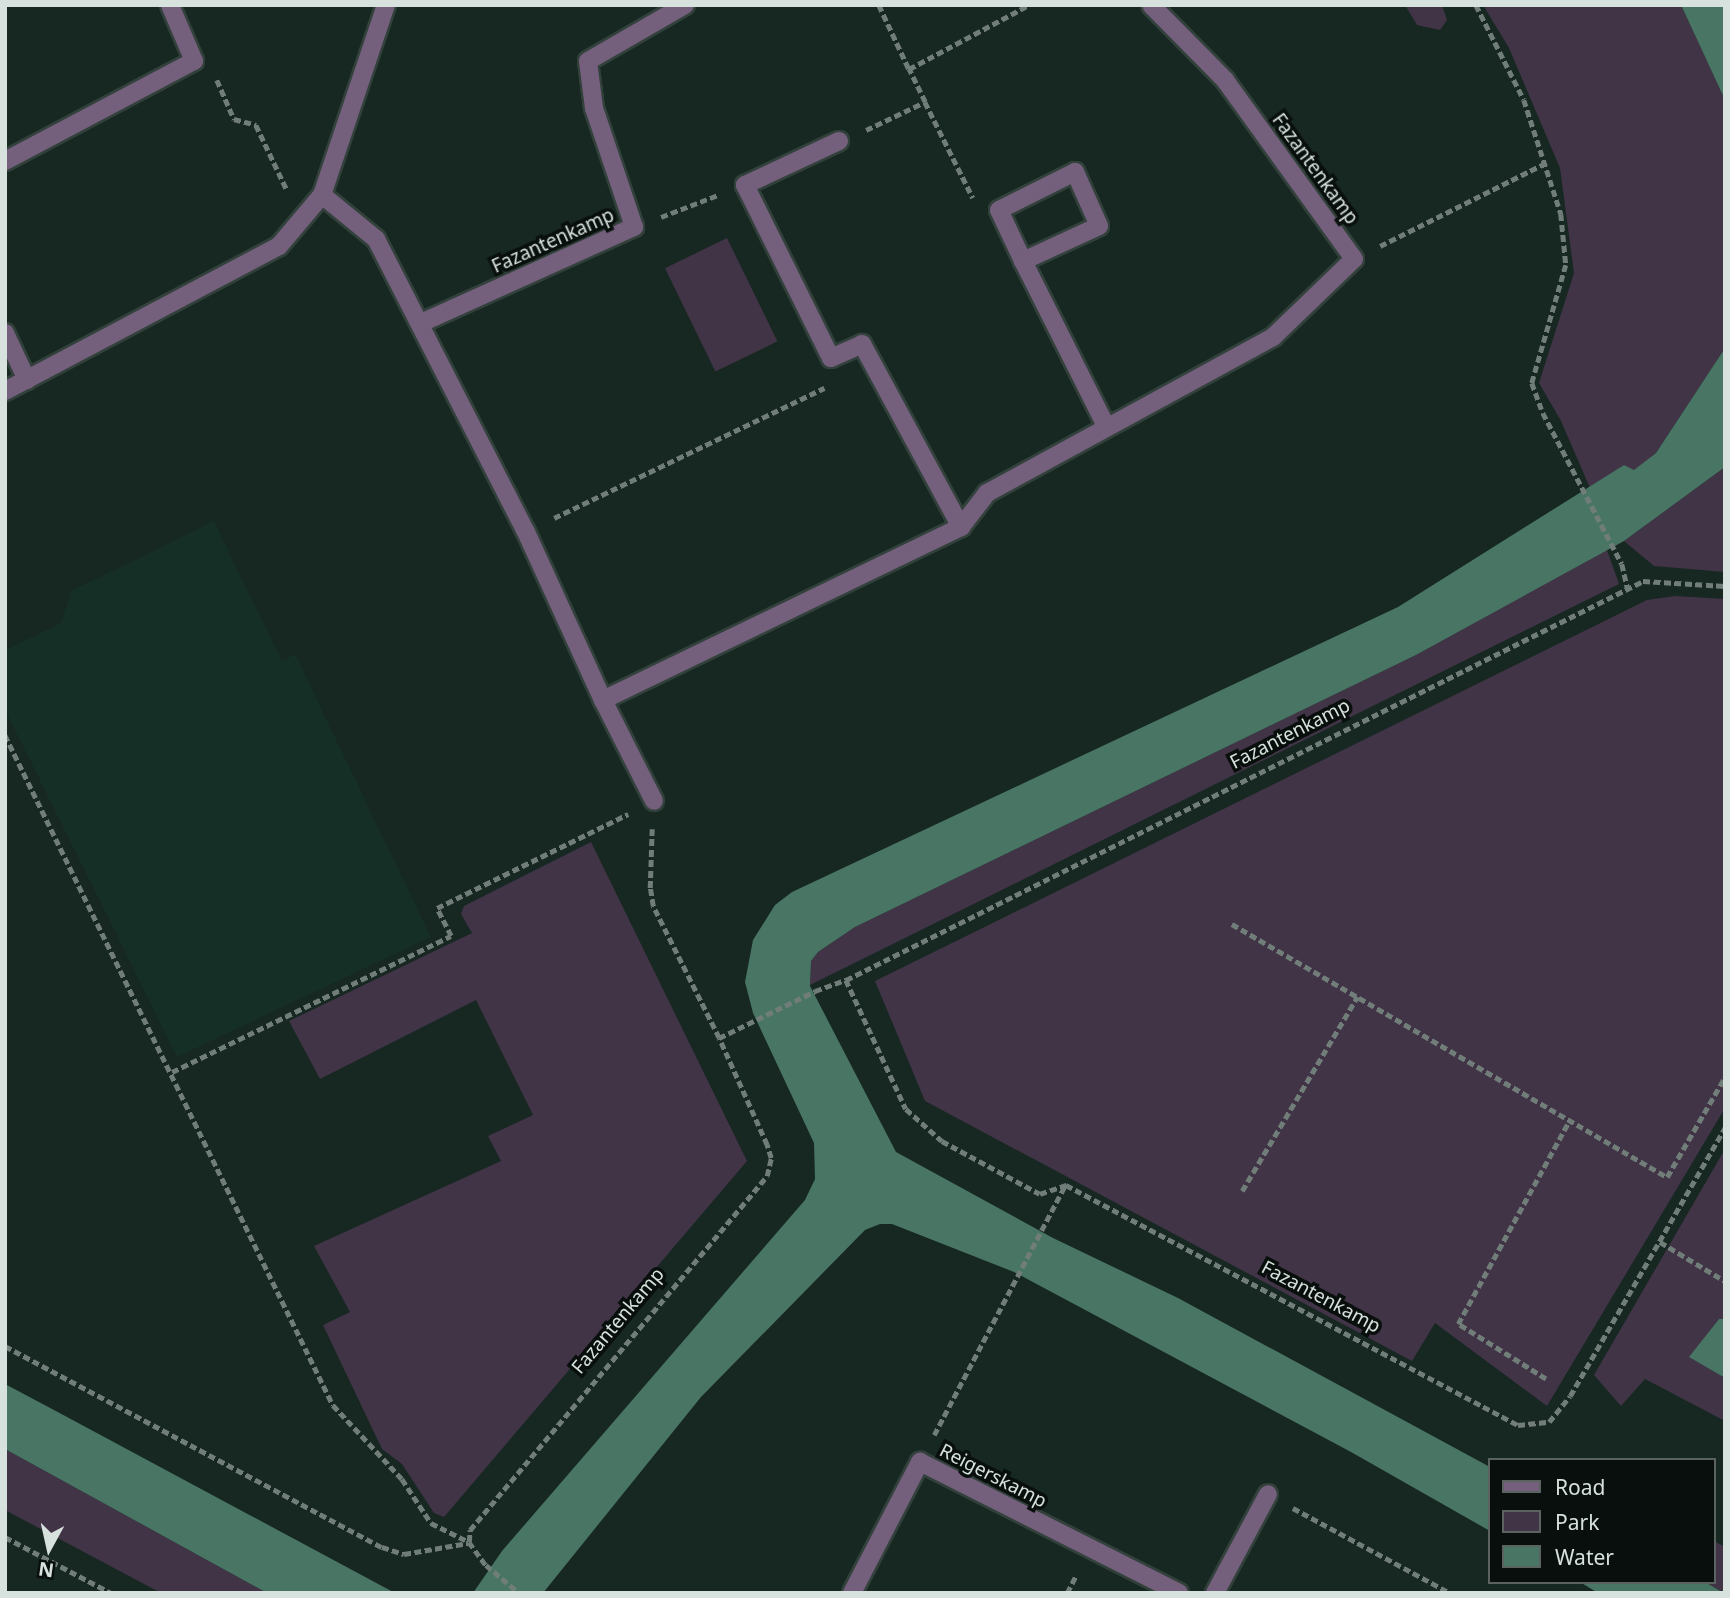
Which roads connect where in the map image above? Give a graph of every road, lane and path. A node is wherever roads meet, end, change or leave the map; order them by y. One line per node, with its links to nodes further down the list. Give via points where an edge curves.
1 (170, 5): 8 (street)
2 (386, 5): 15 (street)
3 (685, 5): 17 (street, Fazantenkamp, via 588,61 594,108)
4 (878, 5): 9 (path)
5 (1029, 5): 9 (path)
6 (1151, 5): 18 (street, Fazantenkamp, via 1225,80)
7 (1476, 5): 13 (path, via 1524,100)
8 (194, 61): 12 (street); 15 (path, via 211,67 234,119 256,125 288,193)
9 (909, 69): 10 (path)
10 (925, 102): 11 (path); 16 (path, via 974,201)
11 (839, 141): 14 (street)
12 (5, 161)
13 (1546, 163): 18 (path); 29 (path, via 1562,214 1566,265 1532,383 1543,414 1622,564)
14 (745, 186): 17 (path); 22 (street)
15 (322, 195): 20 (street, via 376,239); 23 (street, via 279,246)
16 (999, 211): 19 (street); 19 (street, via 1075,172 1099,226)
17 (634, 227): 20 (street, Fazantenkamp)
18 (1354, 259): 25 (street, via 1273,337)
19 (1023, 261): 25 (street)
20 (421, 323): 27 (street)
21 (5, 332): 23 (street)
22 (831, 358): 26 (street, via 862,344); 27 (path, via 826,387)
23 (27, 380): 24 (street)
24 (5, 391)
25 (1106, 426): 26 (street, via 987,493)
26 (961, 527): 30 (street)
27 (526, 532): 30 (street)
28 (1725, 586): 29 (path, Fazantenkamp, via 1643,581)
29 (1628, 589): 34 (path, Fazantenkamp)
30 (603, 700): 32 (street)
31 (5, 735): 37 (path)
32 (654, 801): 36 (path, Fazantenkamp, via 653,906); 37 (path, via 437,908 450,936)
33 (1232, 924): 35 (path)
34 (846, 980): 36 (path, Fazantenkamp); 41 (path, via 906,1109 942,1141 1040,1195)
35 (1357, 997): 39 (path); 42 (path)
36 (719, 1038): 50 (path, Fazantenkamp, via 767,1145 771,1158 767,1176 470,1530)
37 (171, 1072): 50 (path, via 332,1405 402,1479 431,1523)
38 (1725, 1077): 39 (path, via 1667,1177)
39 (1569, 1121): 46 (path, via 1458,1324)
40 (1725, 1128): 43 (path, Fazantenkamp)
41 (1066, 1185): 43 (path, Fazantenkamp, via 1518,1424 1549,1422 1570,1396); 47 (path)
42 (1242, 1191)
43 (1660, 1241): 44 (path)
44 (1725, 1281)
45 (5, 1346): 50 (path, via 382,1547 404,1554)
46 (1546, 1379)
47 (920, 1462): 53 (street, Reigerskamp); 54 (street, Reigerskamp)
48 (1268, 1494): 55 (street); 56 (path)
49 (5, 1538): 51 (path)
50 (469, 1542): 52 (path, via 486,1565)
51 (111, 1593)
52 (519, 1593)
53 (852, 1593)
54 (1179, 1593)
55 (1214, 1593)
56 (1451, 1593)

